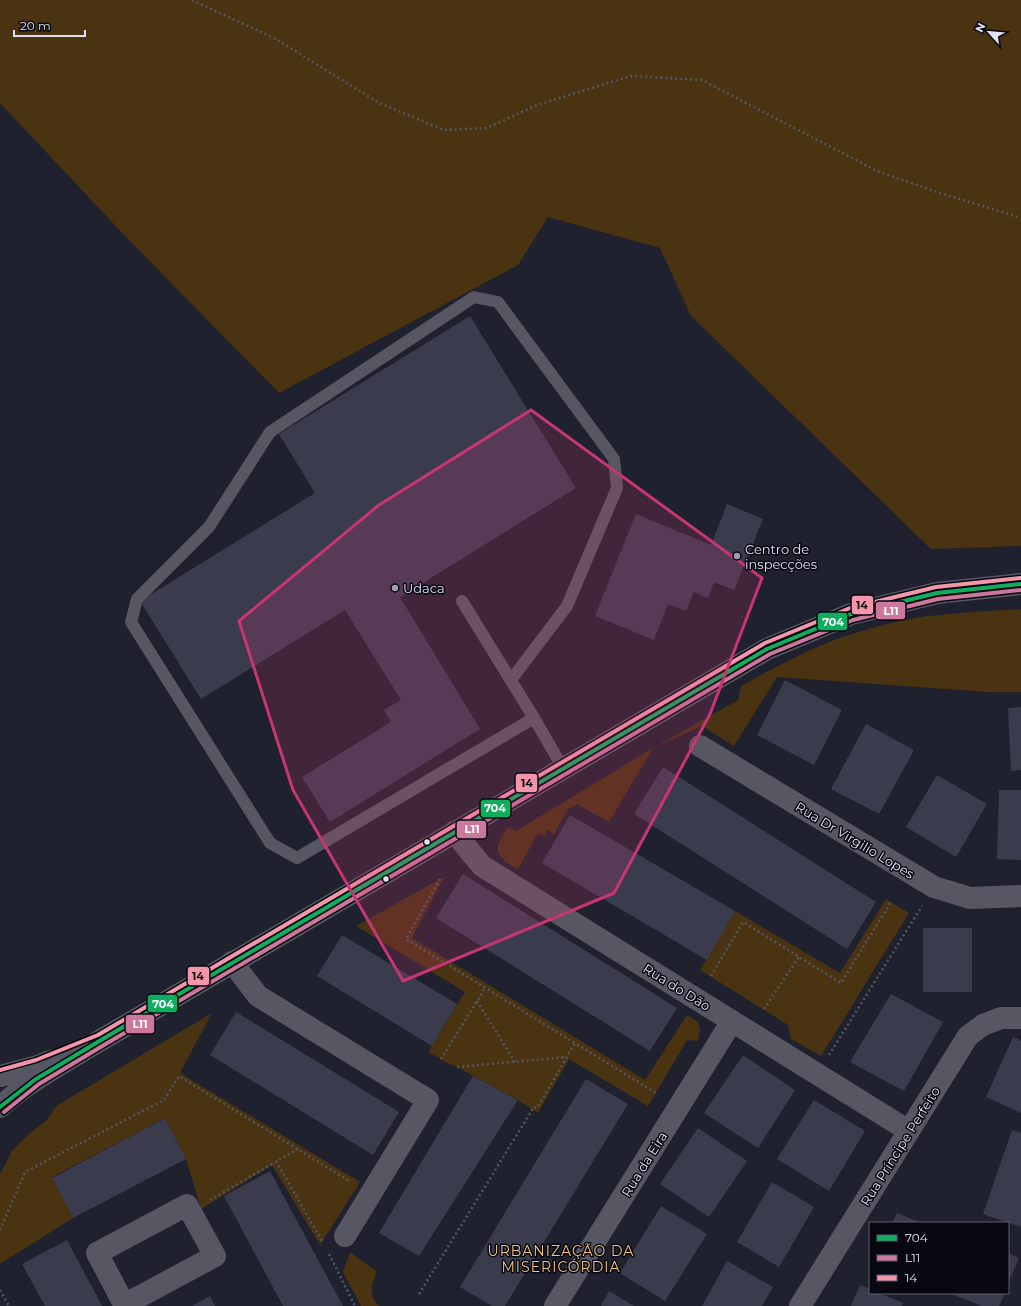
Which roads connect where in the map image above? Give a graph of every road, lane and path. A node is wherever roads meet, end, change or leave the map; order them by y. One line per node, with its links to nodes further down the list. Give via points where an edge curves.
1 (192, 0): 2 (path, via 276,39 379,103 444,130 487,128 537,105 631,76 702,80 877,171)
2 (1021, 218)
3 (1021, 584): 8 (street, via 937,593 851,614 767,649)
4 (462, 601): 5 (lane)
5 (511, 680): 6 (lane); 6 (lane, via 567,606 617,488 614,459 498,302 474,297 270,432 209,526 137,599 131,622 270,843 298,858)
6 (534, 718): 8 (lane)
7 (700, 746): 11 (street, Rua Dr Virgilio Lopes)
8 (563, 768): 9 (street)
9 (454, 832): 15 (street); 21 (street, Rua do Dão, via 482,866)
10 (440, 879): 17 (path, via 406,939)
11 (934, 887): 12 (street, Rua Dr Virgilio Lopes, via 970,898); 28 (path)
12 (1021, 896)
13 (891, 902): 14 (path, via 841,983)
14 (799, 957): 16 (path, via 743,922); 19 (path)
15 (232, 962): 22 (street); 38 (street, via 258,996 428,1100)
16 (711, 976)
17 (485, 988): 18 (path); 23 (path)
18 (477, 1001): 25 (path); 26 (path)
19 (764, 1009)
20 (1021, 1018): 32 (street, Rua Príncipe Perfeito, via 1001,1018 983,1025 968,1036)
21 (732, 1021): 28 (street, Rua do Dão); 46 (street, Rua da Eira)
22 (101, 1040): 29 (street, via 38,1066); 31 (street, via 28,1085)
23 (575, 1043): 24 (path); 30 (path)
24 (567, 1057): 26 (path); 42 (path, via 538,1108 534,1107)
25 (441, 1059)
26 (515, 1062): 27 (path)
27 (457, 1067)
28 (817, 1074): 32 (street, Rua do Dão)
29 (0, 1076)
30 (656, 1093)
31 (0, 1107)
32 (909, 1131): 47 (street, Rua Príncipe Perfeito)
33 (298, 1149): 34 (path); 35 (path); 37 (path, via 179,1076 164,1100 25,1172)
34 (276, 1161): 36 (path); 39 (path)
35 (358, 1186)
36 (191, 1211): 43 (street, via 215,1256); 43 (street, via 187,1205 97,1253)
37 (0, 1230)
38 (345, 1236)
39 (322, 1242)
40 (325, 1248): 45 (path)
41 (0, 1290): 44 (path)
42 (419, 1294)
43 (124, 1305)
44 (9, 1306)
45 (355, 1306)
46 (555, 1306)
47 (800, 1306)

